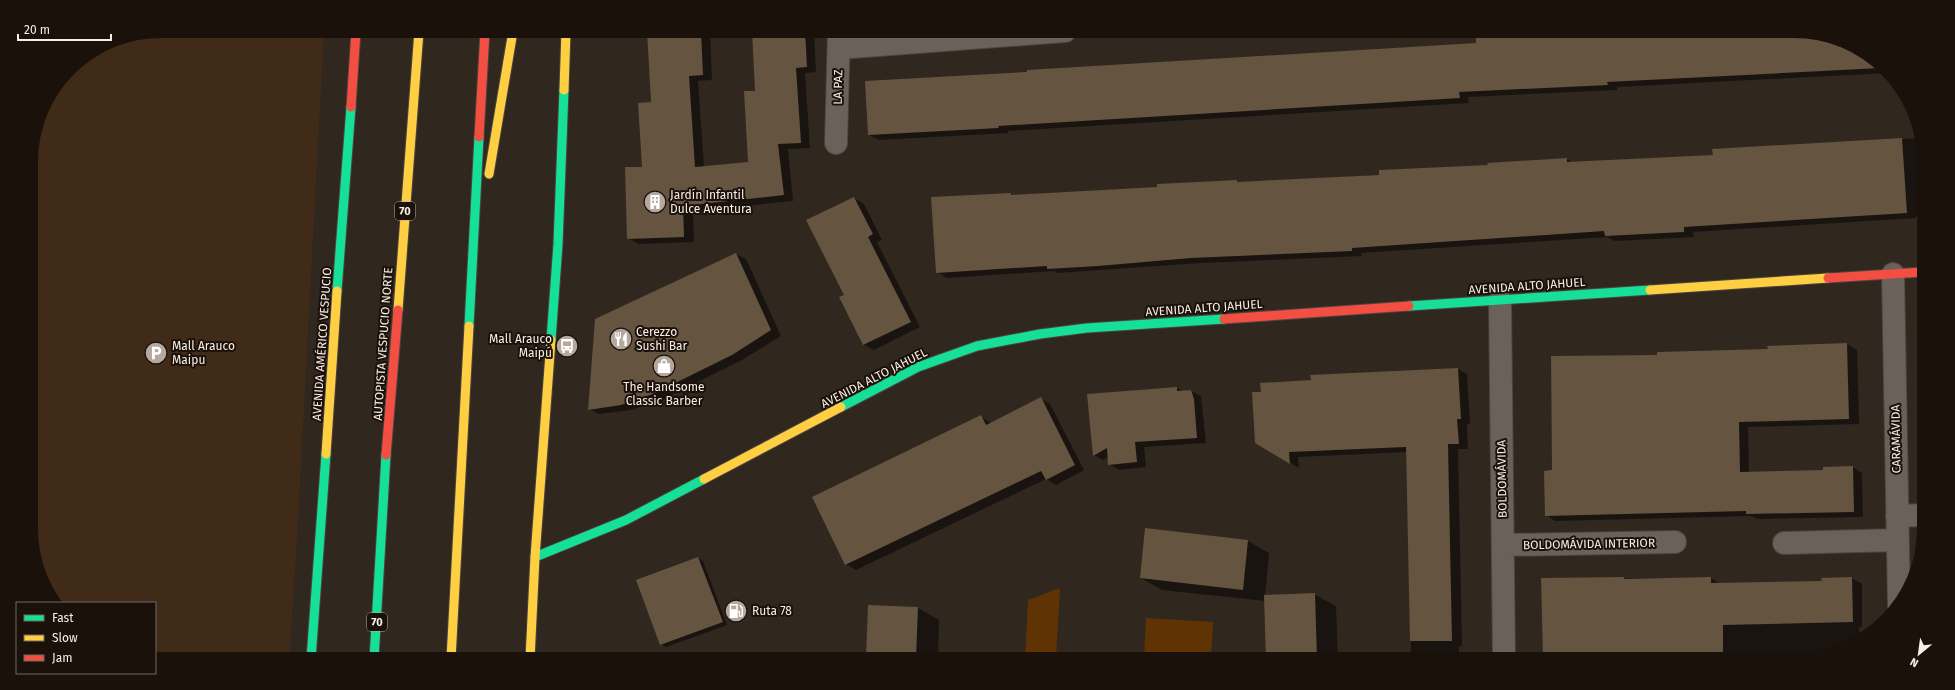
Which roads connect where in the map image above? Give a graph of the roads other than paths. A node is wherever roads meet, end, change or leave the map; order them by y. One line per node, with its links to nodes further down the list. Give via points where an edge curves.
1 (355, 38): 23 (main road, AVENIDA AMÉRICO VESPUCIO)
2 (418, 38): 24 (main road, AUTOPISTA VESPUCIO NORTE / 70)
3 (485, 38): 13 (main road)
4 (512, 38): 9 (main road)
5 (566, 38): 21 (main road, via 558,244)
6 (889, 38): 7 (street)
7 (839, 40): 8 (street, LA PAZ)
8 (836, 143)
9 (488, 180)
10 (485, 196): 13 (main road)
11 (1917, 272): 12 (main road, AVENIDA ALTO JAHUEL)
12 (1893, 274): 14 (main road, AVENIDA ALTO JAHUEL); 16 (street, CARAMÁVIDA)
13 (471, 282): 25 (main road)
14 (1500, 300): 20 (street, BOLDOMÁVIDA); 21 (main road, AVENIDA ALTO JAHUEL, via 1087,328 977,346 918,367 626,520)
15 (1917, 515): 16 (street)
16 (1897, 516): 17 (street, CARAMÁVIDA)
17 (1898, 540): 19 (street); 22 (street, CARAMÁVIDA)
18 (1675, 542): 20 (street, BOLDOMÁVIDA INTERIOR)
19 (1784, 543)
20 (1503, 545): 27 (street, BOLDOMÁVIDA)
21 (535, 557): 26 (main road)
22 (1899, 592)
23 (312, 652)
24 (374, 652)
25 (451, 652)
26 (530, 652)
27 (1504, 652)

